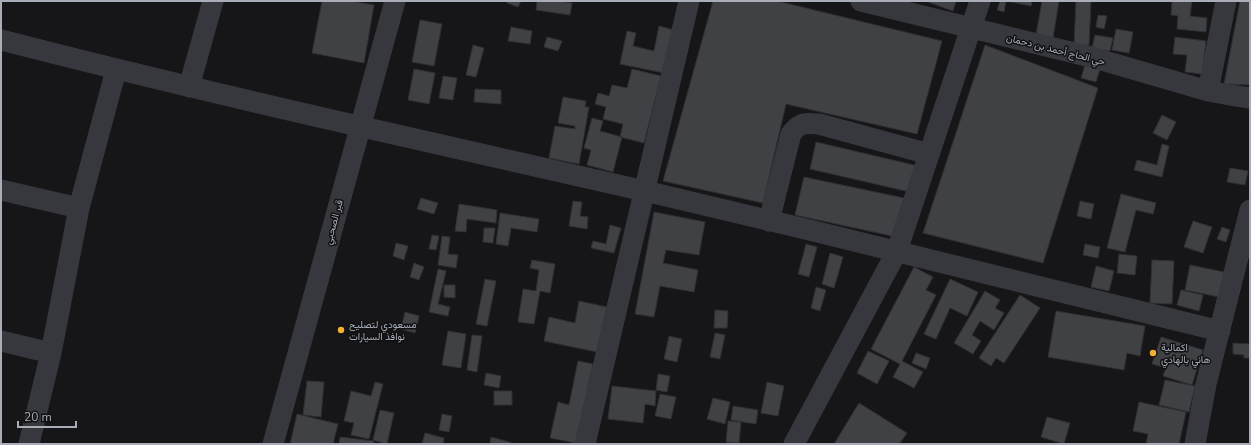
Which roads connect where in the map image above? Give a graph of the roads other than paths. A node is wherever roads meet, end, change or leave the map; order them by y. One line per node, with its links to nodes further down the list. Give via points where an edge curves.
1 (213, 1): 10 (street)
2 (394, 1): 13 (street, قبر الصحبي)
3 (689, 1): 16 (street)
4 (861, 1): 7 (street, حي الحاج أحمد بن دحمان)
5 (980, 1): 7 (street)
6 (1226, 1): 11 (street)
7 (972, 28): 11 (street, حي الحاج أحمد بن دحمان, via 1091,57); 14 (street)
8 (1, 40): 9 (street)
9 (116, 70): 10 (street); 17 (street)
10 (189, 87): 13 (street)
11 (1208, 91): 12 (street, حي الحاج أحمد بن دحمان)
12 (1250, 98)
13 (359, 126): 16 (street); 25 (street, قبر الصحبي)
14 (929, 154): 19 (street, via 819,124 807,123 797,126 791,134); 20 (street)
15 (1, 190): 17 (street)
16 (646, 192): 19 (street); 26 (street)
17 (79, 208): 23 (street)
18 (1250, 210): 21 (street)
19 (769, 221): 20 (street)
20 (897, 251): 21 (street); 27 (street)
21 (1220, 331): 28 (street, via 1206,384)
22 (1, 341): 23 (street)
23 (51, 354): 24 (street)
24 (29, 444)
25 (273, 444)
26 (585, 444)
27 (794, 444)
28 (1195, 444)

